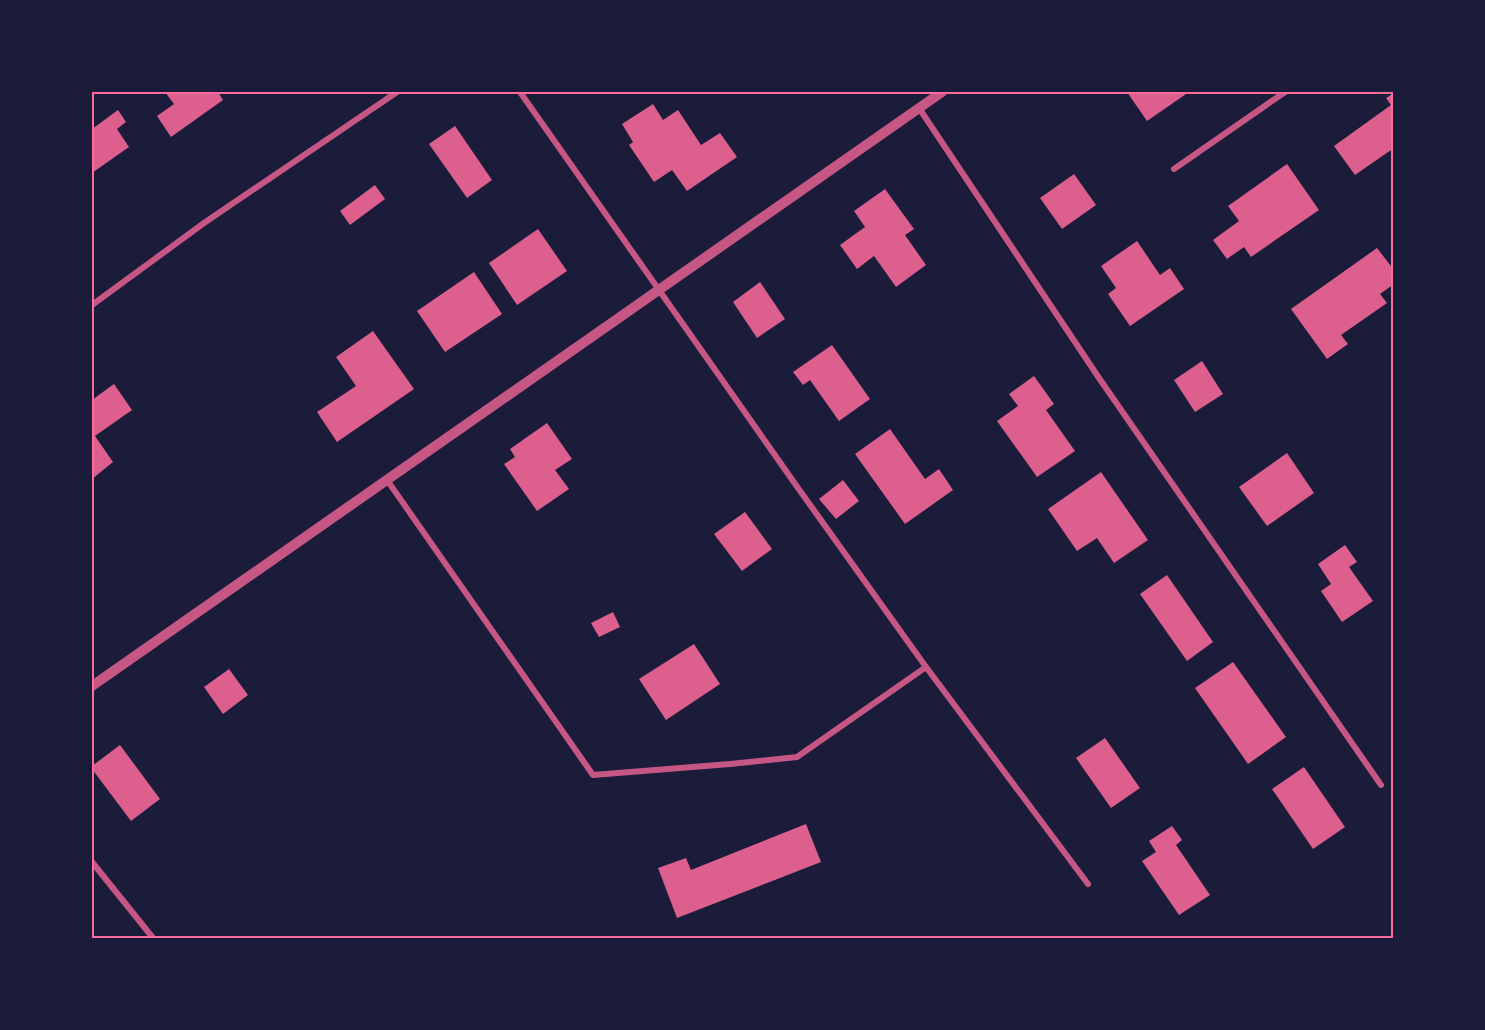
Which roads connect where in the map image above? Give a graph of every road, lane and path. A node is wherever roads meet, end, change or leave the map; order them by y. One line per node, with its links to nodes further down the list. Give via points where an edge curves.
1 (397, 92): 8 (street, via 204,223)
2 (520, 92): 7 (street)
3 (942, 92): 5 (street)
4 (1285, 92): 6 (street)
5 (919, 108): 7 (street); 12 (street, via 1099,378)
6 (1174, 169)
7 (659, 290): 9 (street); 10 (street)
8 (92, 305)
9 (387, 480): 10 (street, via 593,775 796,757); 11 (street)
10 (926, 667): 14 (street)
11 (92, 686)
12 (1381, 785)
13 (92, 862): 15 (street)
14 (1088, 884)
15 (153, 939)

